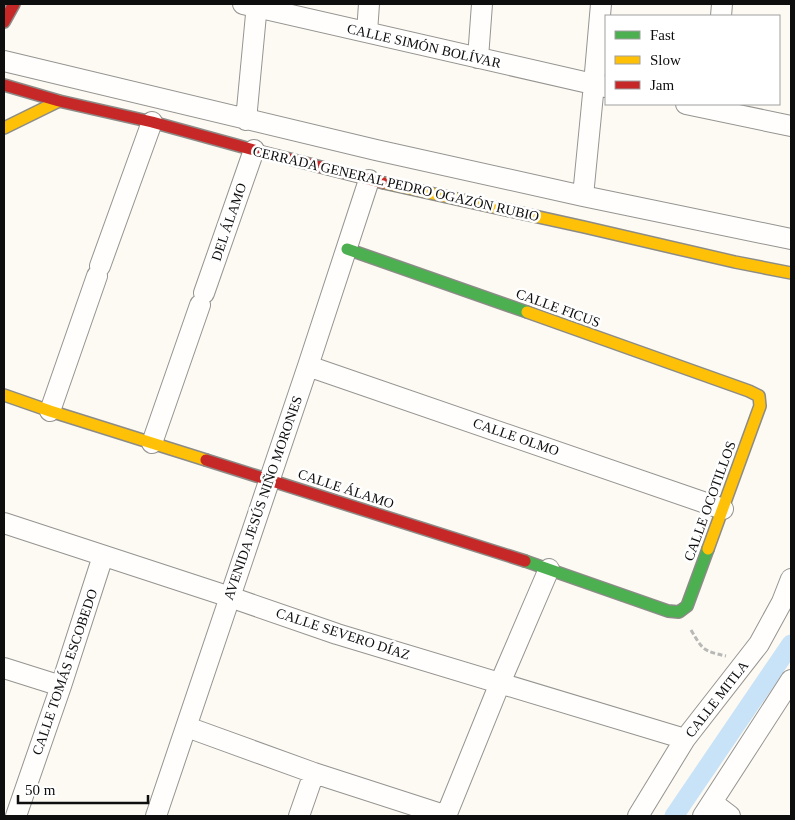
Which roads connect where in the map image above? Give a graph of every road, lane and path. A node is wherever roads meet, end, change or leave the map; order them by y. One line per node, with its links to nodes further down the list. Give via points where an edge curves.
1 (14, 4): 6 (street)
2 (369, 4): 7 (street)
3 (482, 4): 8 (street)
4 (601, 4): 11 (street)
5 (252, 5): 7 (street, CALLE SIMÓN BOLÍVAR); 15 (street)
6 (4, 22)
7 (367, 32): 8 (street, CALLE SIMÓN BOLÍVAR)
8 (478, 58): 11 (street, CALLE SIMÓN BOLÍVAR)
9 (4, 61): 15 (street, CERRADA GENERAL PEDRO OGAZÓN RUBIO)
10 (4, 85): 12 (street, CERRADA GENERAL PEDRO OGAZÓN RUBIO)
11 (600, 86): 21 (street)
12 (59, 101): 16 (street, CERRADA GENERAL PEDRO OGAZÓN RUBIO); 18 (street)
13 (695, 105): 14 (street)
14 (713, 107): 17 (street)
15 (246, 120): 21 (street, CERRADA GENERAL PEDRO OGAZÓN RUBIO)
16 (152, 122): 19 (street, CERRADA GENERAL PEDRO OGAZÓN RUBIO); 28 (street)
17 (791, 126)
18 (4, 128)
19 (254, 150): 20 (street, CERRADA GENERAL PEDRO OGAZÓN RUBIO); 29 (street, DEL ÁLAMO)
20 (369, 180): 23 (street, AVENIDA JESÚS NIÑO MORONES); 24 (street, CERRADA GENERAL PEDRO OGAZÓN RUBIO)
21 (582, 196): 22 (street, CERRADA GENERAL PEDRO OGAZÓN RUBIO)
22 (791, 239)
23 (347, 249): 25 (street, AVENIDA JESÚS NIÑO MORONES); 27 (street, CALLE FICUS)
24 (791, 273)
25 (308, 366): 30 (street, AVENIDA JESÚS NIÑO MORONES); 31 (street, CALLE OLMO)
26 (4, 395): 28 (street, CALLE ÁLAMO)
27 (759, 396): 31 (street, CALLE OCOTILLOS, via 760,406)
28 (50, 411): 29 (street, CALLE ÁLAMO)
29 (152, 443): 30 (street, CALLE ÁLAMO)
30 (270, 480): 34 (street, CALLE ÁLAMO); 36 (street, AVENIDA JESÚS NIÑO MORONES)
31 (723, 509): 37 (street, CALLE OCOTILLOS, via 687,606)
32 (4, 523): 33 (street, CALLE SEVERO DÍAZ)
33 (103, 556): 36 (street, CALLE SEVERO DÍAZ); 42 (street, CALLE TOMÁS ESCOBEDO)
34 (549, 568): 37 (street, CALLE ÁLAMO, via 668,611); 41 (street)
35 (791, 579): 38 (street, CALLE MITLA, via 782,602)
36 (230, 597): 41 (street, CALLE SEVERO DÍAZ, via 337,634); 43 (street, AVENIDA JESÚS NIÑO MORONES)
37 (679, 612): 38 (path, via 707,652)
38 (746, 662): 44 (street, CALLE MITLA)
39 (4, 668): 42 (street)
40 (791, 680): 46 (street)
41 (500, 683): 44 (street, CALLE SEVERO DÍAZ); 50 (street)
42 (61, 686): 47 (street, CALLE TOMÁS ESCOBEDO)
43 (187, 727): 45 (street); 48 (street, AVENIDA JESÚS NIÑO MORONES)
44 (685, 739): 51 (street, CALLE MITLA)
45 (314, 773): 49 (street); 50 (street)
46 (708, 810): 52 (street)
47 (21, 815)
48 (156, 816)
49 (299, 816)
50 (446, 816)
51 (638, 816)
52 (730, 816)

